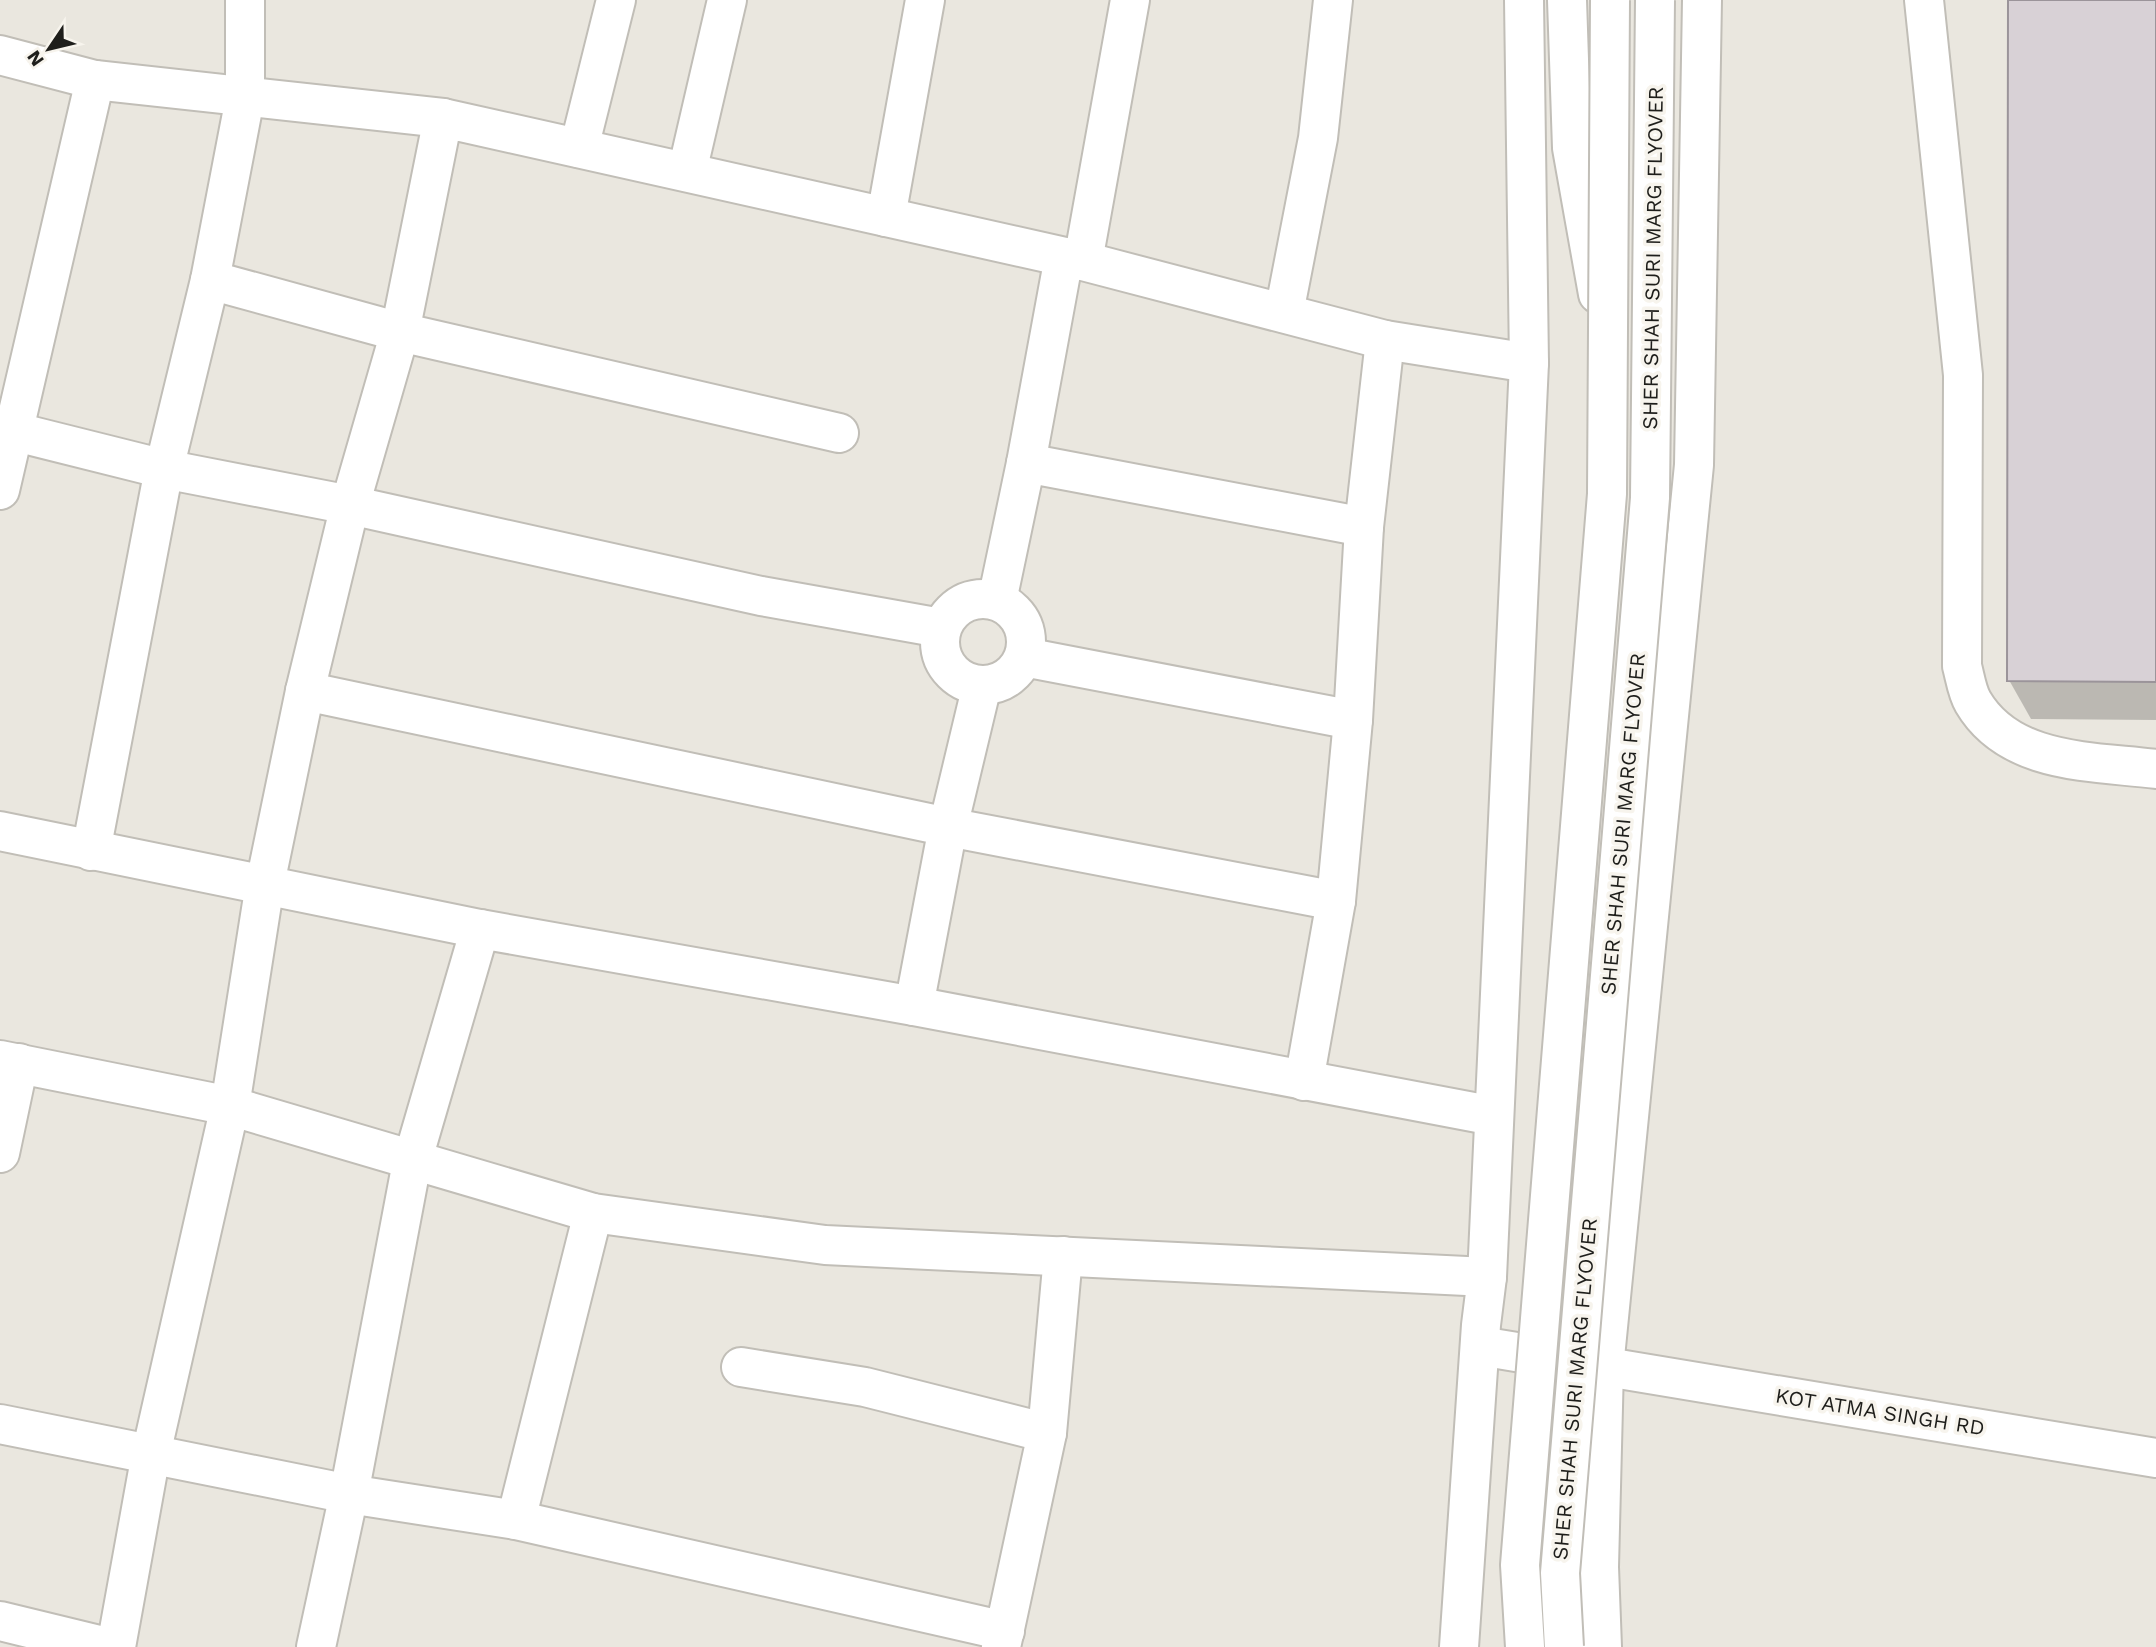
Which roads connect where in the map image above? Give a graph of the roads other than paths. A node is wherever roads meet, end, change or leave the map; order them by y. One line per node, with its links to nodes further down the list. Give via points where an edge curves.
1 (245, 0): 15 (main road)
2 (616, 0): 17 (main road)
3 (727, 0): 18 (main road)
4 (925, 0): 19 (main road)
5 (1130, 0): 20 (main road)
6 (1333, 0): 22 (main road, via 1318,138)
7 (1524, 0): 26 (main road)
8 (1567, 0): 25 (main road, bridge, via 1572,148)
9 (1610, 0): 25 (main road, SHER SHAH SURI MARG FLYOVER, bridge)
10 (1656, 0): 73 (main road, SHER SHAH SURI MARG FLYOVER, bridge, via 1650,498 1560,1573)
11 (1702, 0): 59 (main road, via 1694,466)
12 (1924, 0): 40 (main road, via 1963,375 1962,666 1972,701 1992,727 2031,751)
13 (0, 55): 14 (main road)
14 (96, 80): 15 (main road); 27 (main road)
15 (245, 98): 16 (main road); 21 (main road)
16 (443, 118): 17 (main road); 23 (main road)
17 (579, 148): 18 (main road)
18 (687, 172): 19 (main road)
19 (886, 217): 20 (main road)
20 (1073, 259): 22 (main road); 29 (main road)
21 (210, 280): 23 (main road); 30 (main road)
22 (1284, 313): 24 (main road)
23 (400, 332): 28 (main road); 32 (main road)
24 (1385, 340): 26 (main road); 33 (main road)
25 (1608, 348): 72 (main road, SHER SHAH SURI MARG FLYOVER, bridge, via 1607,494 1520,1565)
26 (1529, 363): 51 (main road)
27 (6, 429): 30 (main road); 31 (main road)
28 (839, 433)
29 (1026, 463): 33 (main road); 34 (main road)
30 (164, 469): 32 (main road); 43 (main road)
31 (0, 490)
32 (350, 505): 35 (main road, via 761,596); 38 (main road)
33 (1364, 527): 39 (main road)
34 (997, 601): 35 (main road, via 975,599 964,604 954,609); 36 (main road, via 1016,614 1026,634)
35 (941, 628): 37 (main road, via 939,650 950,671 969,684)
36 (1024, 657): 37 (main road, via 1012,676); 39 (main road)
37 (982, 685): 41 (main road)
38 (305, 691): 41 (main road); 44 (main road)
39 (1353, 720): 45 (main road)
40 (2156, 769)
41 (948, 827): 45 (main road); 47 (main road)
42 (0, 831): 43 (main road)
43 (91, 851): 44 (main road)
44 (265, 884): 46 (main road); 50 (main road)
45 (1336, 901): 49 (main road)
46 (480, 929): 47 (main road); 53 (main road)
47 (915, 1006): 49 (main road)
48 (10, 1062): 50 (main road); 52 (main road)
49 (1304, 1081): 51 (main road)
50 (230, 1106): 53 (main road); 62 (main road)
51 (1494, 1116): 56 (main road)
52 (0, 1153)
53 (412, 1162): 54 (main road); 64 (main road)
54 (593, 1213): 55 (main road, via 825,1245); 65 (main road)
55 (1063, 1256): 56 (main road); 61 (main road)
56 (1487, 1277): 57 (main road)
57 (1480, 1346): 59 (main road, KOT ATMA SINGH RD); 71 (main road)
58 (741, 1367): 61 (main road, via 866,1387)
59 (1604, 1367): 63 (main road, KOT ATMA SINGH RD); 74 (main road, via 1599,1567)
60 (0, 1424): 62 (main road)
61 (1047, 1433): 67 (main road)
62 (151, 1454): 64 (main road); 69 (main road)
63 (2156, 1458)
64 (349, 1494): 65 (main road); 70 (main road)
65 (516, 1520): 67 (main road)
66 (0, 1621): 68 (main road)
67 (1003, 1639)
68 (107, 1647)
69 (116, 1647)
70 (316, 1647)
71 (1459, 1647)
72 (1525, 1647)
73 (1564, 1647)
74 (1602, 1647)

